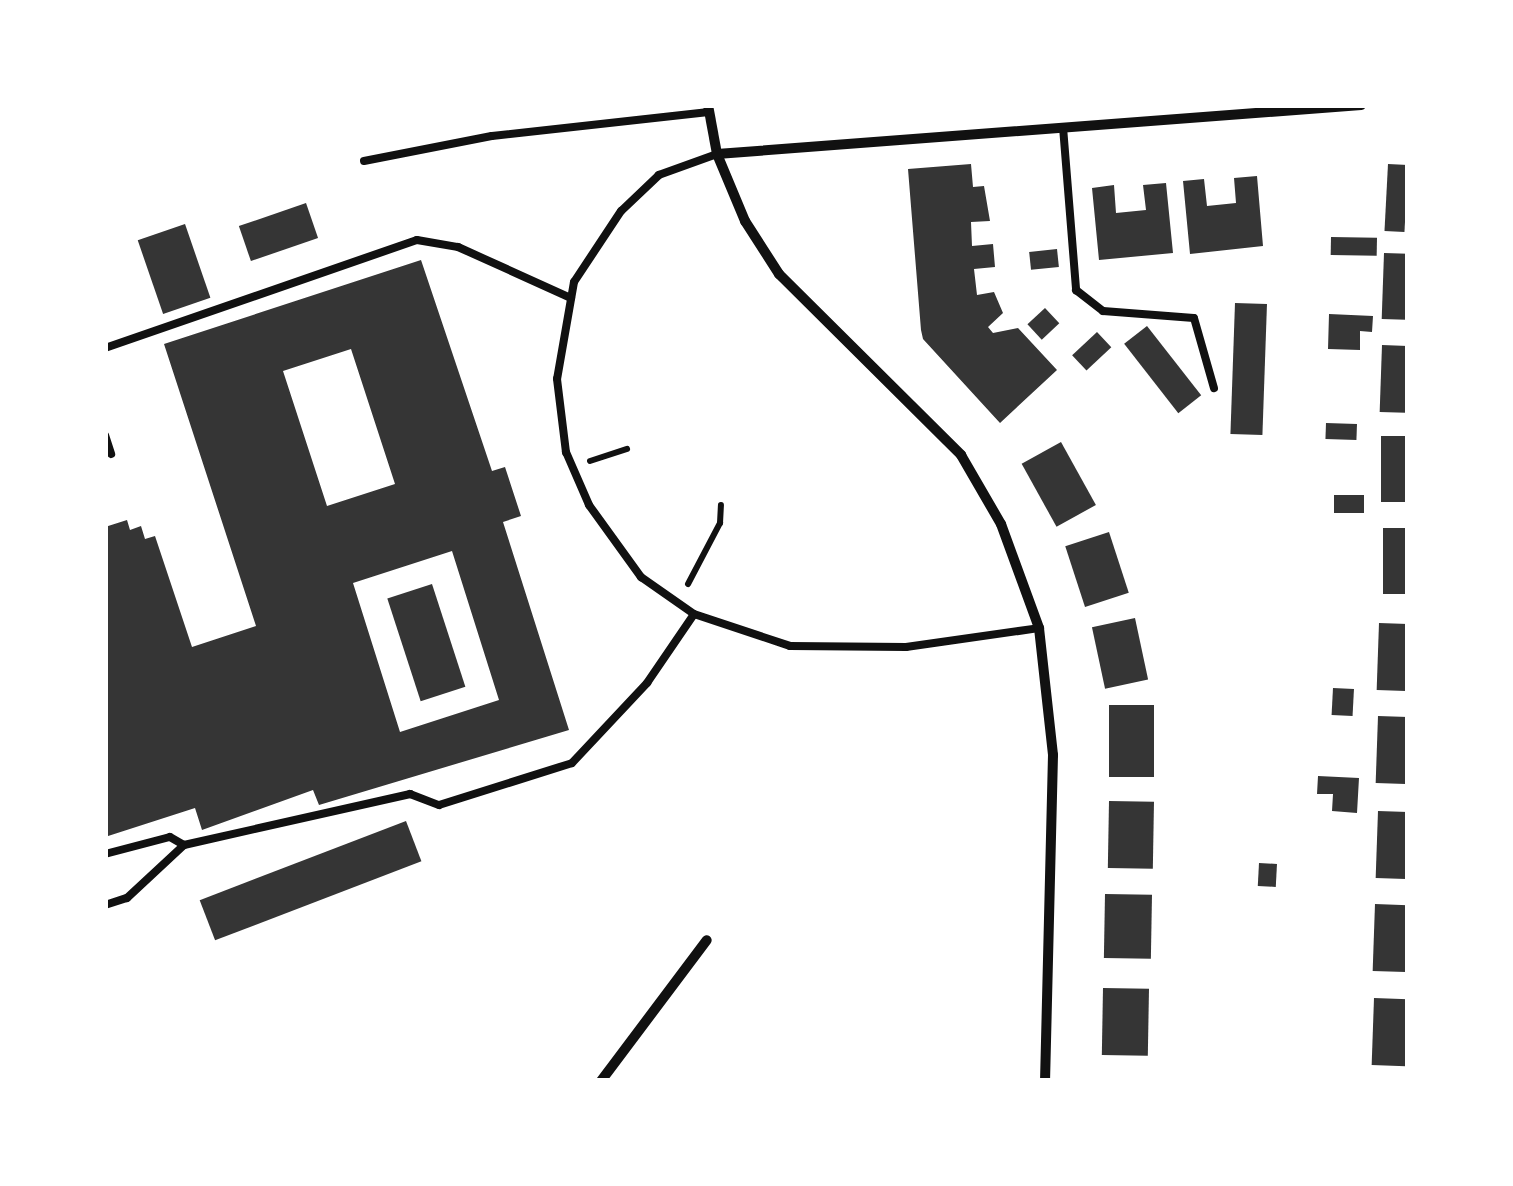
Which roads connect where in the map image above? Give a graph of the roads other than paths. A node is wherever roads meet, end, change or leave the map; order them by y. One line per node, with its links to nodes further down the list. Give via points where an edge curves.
1 (1361, 105): 3 (street)
2 (709, 108): 4 (street); 5 (lane, via 492,136)
3 (1063, 127): 4 (street); 8 (lane, via 1076,290 1103,311 1194,318)
4 (716, 154): 6 (lane, via 659,175 621,211 574,282); 12 (street, via 744,221 780,274 961,454 1001,524)
5 (364, 162)
6 (571, 298): 7 (lane, via 458,248 417,240); 11 (lane, via 557,379 572,468 589,505 641,577)
7 (105, 348)
8 (1214, 388)
9 (105, 435): 10 (lane)
10 (111, 454)
11 (694, 614): 12 (lane, via 790,646 906,647); 13 (lane, via 647,683 572,764 439,804 410,794)
12 (1039, 628): 18 (street, via 1053,755)
13 (184, 845): 14 (lane, via 170,837); 15 (lane, via 127,898)
14 (105, 854)
15 (105, 906)
16 (707, 940): 17 (street)
17 (601, 1081)
18 (1044, 1081)

